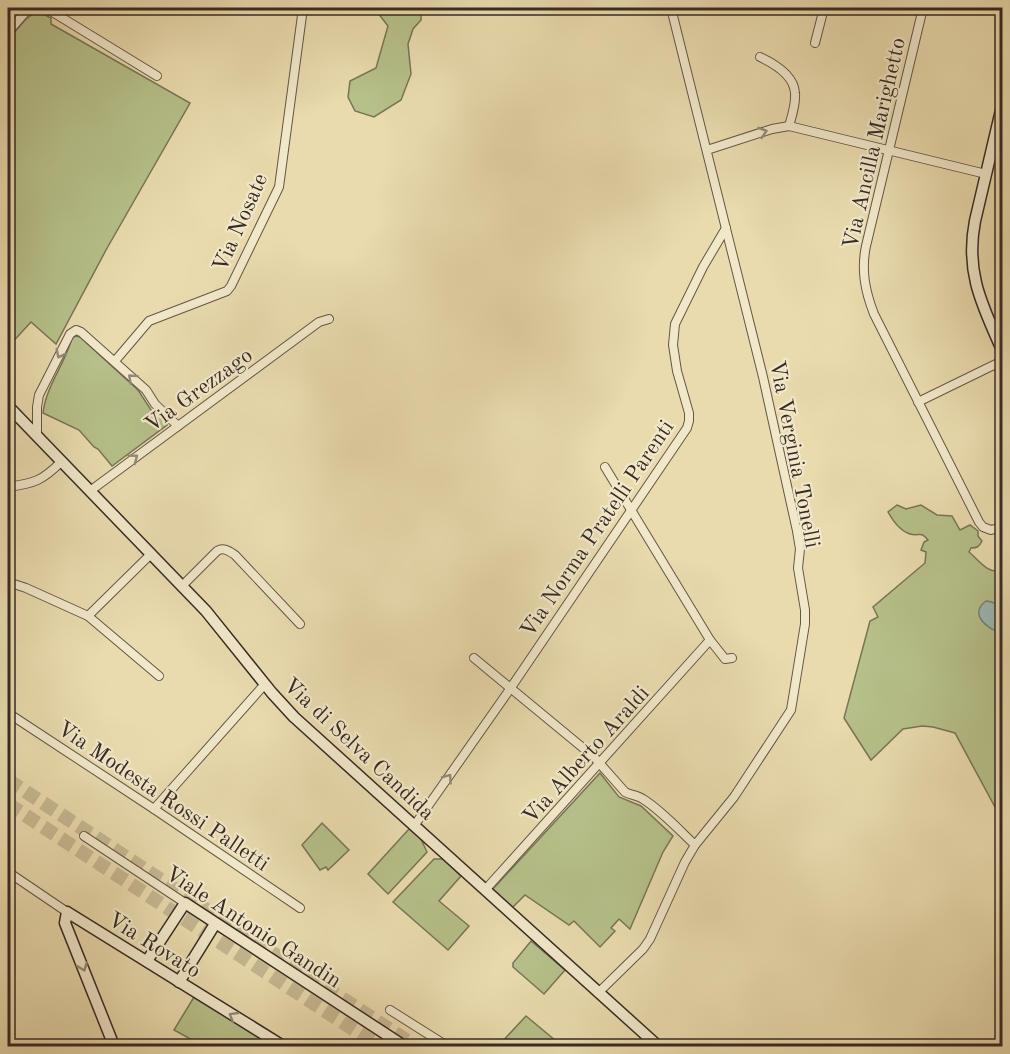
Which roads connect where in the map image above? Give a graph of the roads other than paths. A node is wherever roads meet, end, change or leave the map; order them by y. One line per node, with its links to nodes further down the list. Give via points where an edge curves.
1 (29, 8): 7 (street)
2 (46, 8): 10 (street)
3 (303, 8): 20 (street, Via Nosate, via 279,186 231,286 227,291 149,321)
4 (671, 8): 13 (street, Via Verginia Tonelli)
5 (824, 8): 8 (street)
6 (923, 8): 14 (street, Via Ancilla Marighetto)
7 (8, 32)
8 (815, 43)
9 (760, 57): 12 (street, via 778,67 792,83 795,98)
10 (157, 76)
11 (1002, 106): 15 (street)
12 (789, 126): 13 (street, one-way to 12); 14 (street)
13 (707, 150): 16 (street, Via Verginia Tonelli)
14 (888, 151): 15 (street); 21 (street, Via Ancilla Marighetto, via 863,274 874,314)
15 (986, 174): 18 (street, via 973,234 973,273)
16 (726, 228): 29 (street, Via Norma Pratelli Parenti, via 675,324 673,345 689,413 688,424); 47 (street, Via Verginia Tonelli, via 797,531 805,624 791,710 734,797)
17 (328, 319): 23 (street, Via Grezzago)
18 (1002, 350)
19 (1002, 361): 21 (street)
20 (115, 362): 23 (street, one-way to 20); 24 (street, one-way to 24, via 81,332 72,332 41,391)
21 (918, 402): 30 (street, Via Ancilla Marighetto, via 979,522 991,530)
22 (8, 406): 24 (street, Via di Selva Candida)
23 (178, 426): 28 (street, Via Grezzago, one-way to 23)
24 (38, 436): 25 (street, Via di Selva Candida)
25 (62, 461): 27 (street, via 38,481); 28 (street, Via di Selva Candida)
26 (606, 467): 29 (street)
27 (8, 487)
28 (90, 491): 31 (street, Via di Selva Candida)
29 (631, 510): 36 (street); 41 (street, Via Norma Pratelli Parenti)
30 (1002, 527)
31 (151, 554): 33 (street, Via di Selva Candida); 34 (street)
32 (8, 582): 34 (street)
33 (182, 586): 35 (street, via 217,551 226,550); 40 (street, Via di Selva Candida)
34 (88, 616): 39 (street)
35 (300, 624)
36 (710, 640): 38 (street, via 725,659); 43 (street, Via Alberto Araldi)
37 (474, 658): 41 (street)
38 (732, 658)
39 (159, 676)
40 (265, 684): 44 (street); 45 (street, Via di Selva Candida, via 309,732)
41 (510, 689): 43 (street); 45 (street, Via Norma Pratelli Parenti, one-way to 41)
42 (8, 713): 44 (street, Via Modesta Rossi Palletti)
43 (600, 764): 47 (street, via 625,792 641,797); 49 (street, Via Alberto Araldi)
44 (154, 808): 51 (street, Via Modesta Rossi Palletti)
45 (414, 826): 49 (street, Via di Selva Candida)
46 (84, 836): 50 (street, Viale Antonio Gandin)
47 (695, 845): 56 (street, Via Verginia Tonelli, via 647,945)
48 (8, 872): 52 (street, Via Rovato)
49 (486, 890): 56 (street, Via di Selva Candida)
50 (185, 903): 53 (street, Viale Antonio Gandin); 54 (street)
51 (300, 908)
52 (67, 912): 54 (street, Via Rovato); 58 (street, one-way to 58, via 65,923)
53 (215, 924): 55 (street); 60 (street, Viale Antonio Gandin)
54 (147, 962): 55 (street, Via Rovato)
55 (178, 982): 59 (street, Via Rovato, one-way to 55)
56 (598, 993): 62 (street, Via di Selva Candida)
57 (390, 1010): 61 (street)
58 (114, 1047)
59 (283, 1047)
60 (404, 1047)
61 (447, 1047)
62 (657, 1047)

